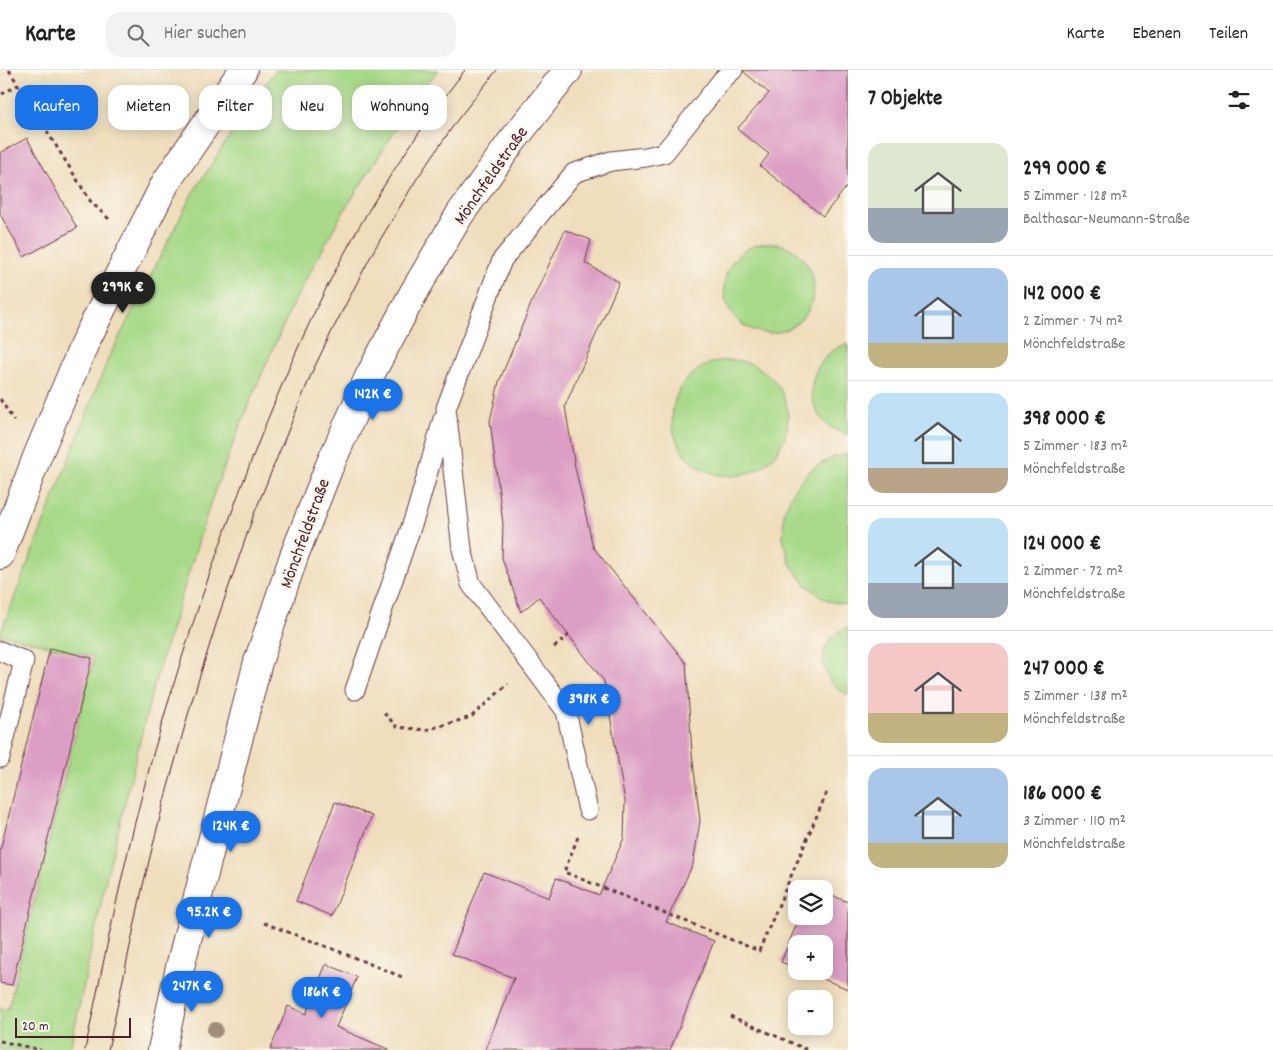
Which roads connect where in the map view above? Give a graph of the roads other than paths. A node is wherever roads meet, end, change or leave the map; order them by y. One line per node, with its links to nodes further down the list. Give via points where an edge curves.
1 (243, 70): 5 (main road, via 166,182 86,340)
2 (568, 70): 10 (main road, Mönchfeldstraße, via 460,214 418,284 369,377 329,468 294,556 258,662)
3 (732, 70): 4 (lane, via 664,152 611,161 574,173 502,260)
4 (446, 408): 7 (lane, via 418,510); 9 (lane, via 462,549 471,584 566,711)
5 (0, 555)
6 (0, 651): 8 (lane, via 24,661)
7 (355, 690)
8 (0, 758)
9 (588, 810)
10 (162, 1050)

